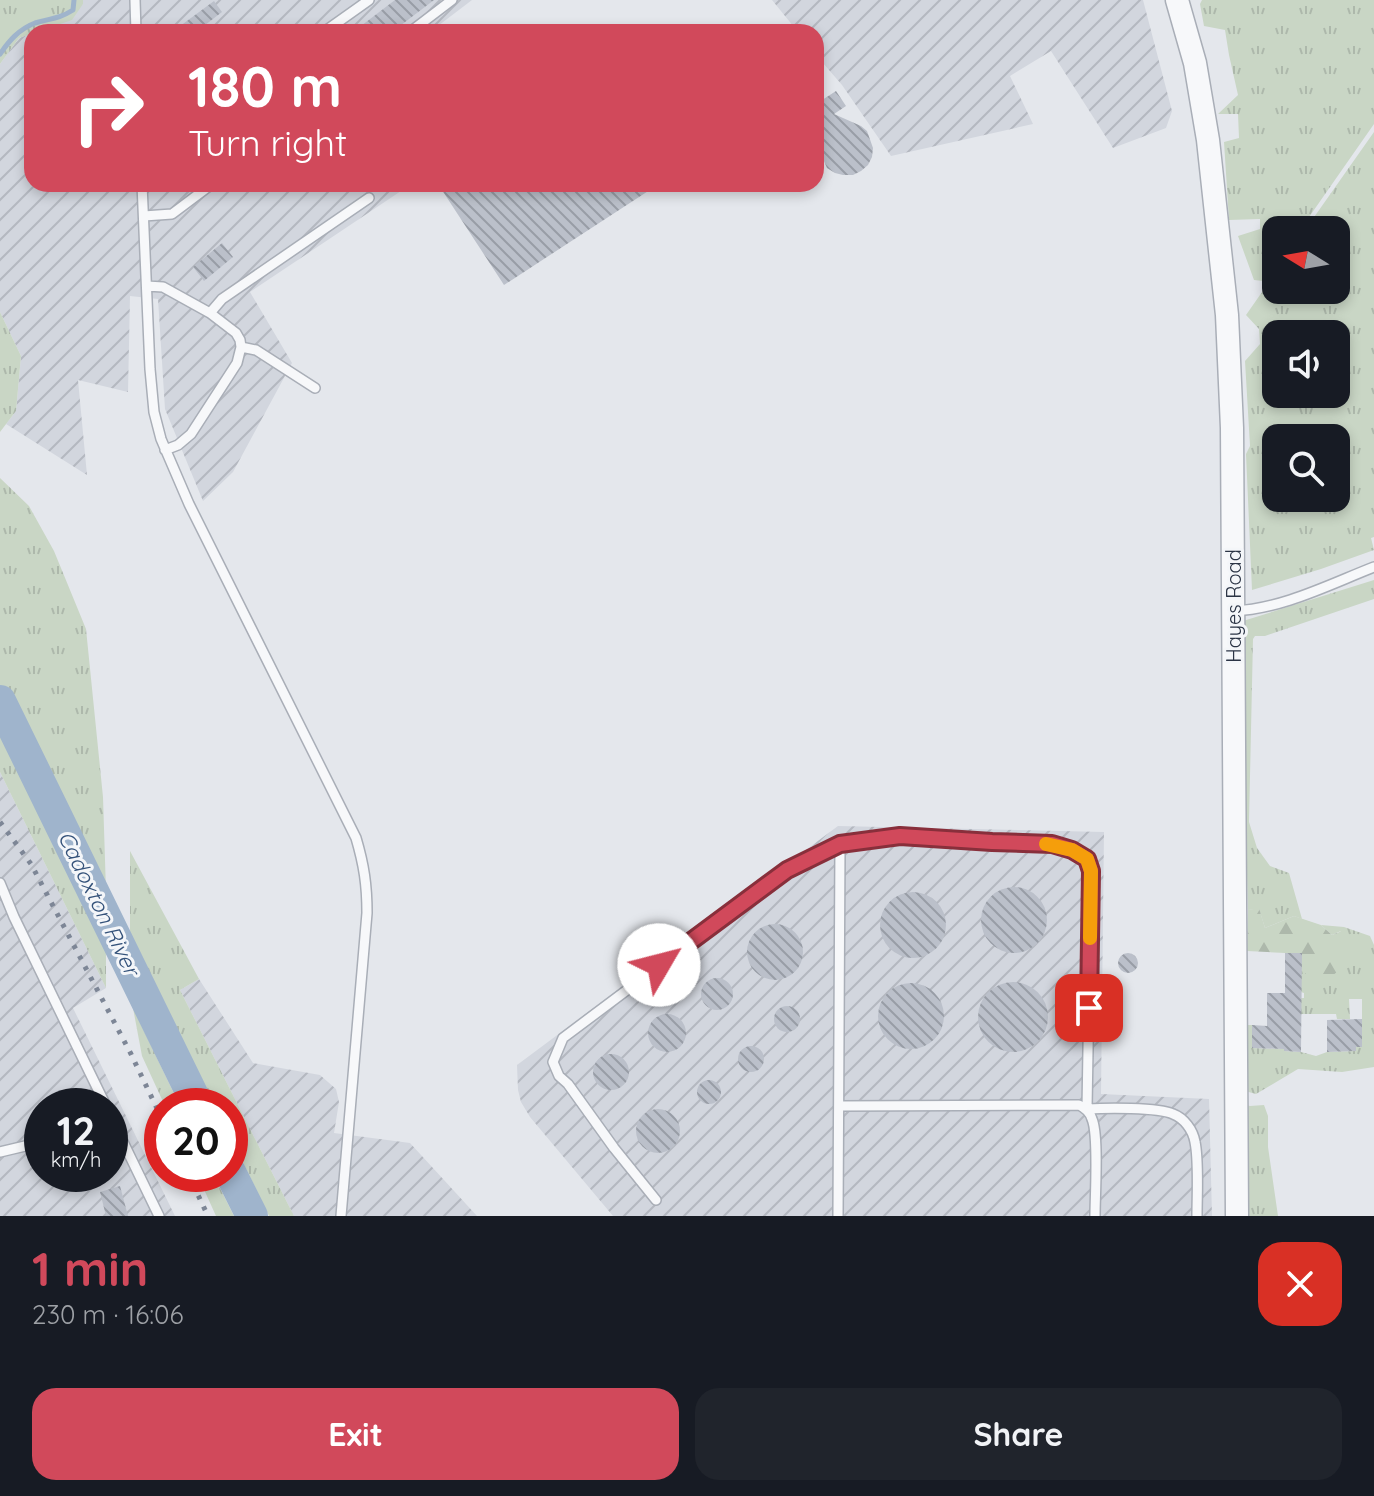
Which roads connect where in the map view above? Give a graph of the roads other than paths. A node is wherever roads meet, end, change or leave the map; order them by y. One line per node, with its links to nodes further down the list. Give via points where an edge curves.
1 (135, 0): 5 (lane)
2 (369, 0): 6 (lane)
3 (452, 0): 7 (lane)
4 (1177, 0): 18 (street, Hayes Road, via 1208,140 1227,315)
5 (136, 24)
6 (335, 24)
7 (420, 24)
8 (142, 192): 11 (lane)
9 (201, 192): 11 (lane, via 172,214)
10 (369, 198): 13 (lane, via 222,299)
11 (144, 216): 12 (lane)
12 (147, 286): 13 (lane, via 163,287); 16 (lane, via 154,412)
13 (210, 313): 14 (lane, via 236,333)
14 (241, 347): 15 (lane, via 256,350); 16 (lane, via 237,363 191,434)
15 (315, 388)
16 (165, 450): 29 (lane, via 356,838 363,862 367,913)
17 (1374, 567): 18 (lane, via 1275,605)
18 (1233, 611): 33 (street, Hayes Road)
19 (840, 844): 22 (lane); 23 (lane, via 900,836 1052,844 1087,859); 27 (lane, via 787,870 563,1038 553,1062 559,1076)
20 (1, 887): 21 (lane)
21 (97, 1088)
22 (839, 1106): 23 (lane, via 1062,1104); 30 (lane)
23 (1087, 1109): 31 (lane, via 1095,1134); 32 (lane, via 1156,1110 1173,1113 1189,1126 1195,1141)
24 (24, 1146): 25 (lane)
25 (0, 1152)
26 (128, 1153): 28 (lane)
27 (656, 1200)
28 (159, 1216)
29 (341, 1216)
30 (838, 1216)
31 (1095, 1216)
32 (1197, 1216)
33 (1237, 1216)

